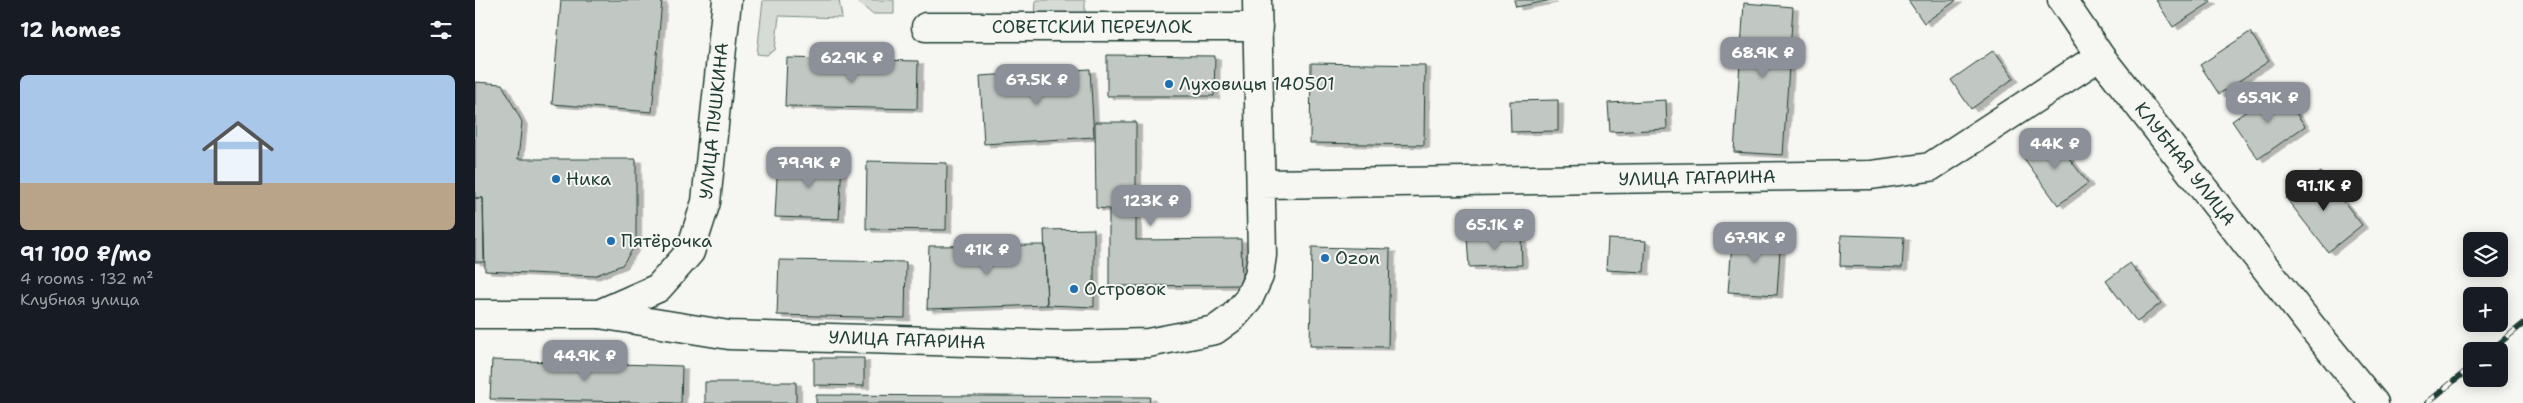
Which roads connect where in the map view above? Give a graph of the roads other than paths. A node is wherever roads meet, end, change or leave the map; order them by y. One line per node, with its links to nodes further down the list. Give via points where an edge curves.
1 (727, 0): 8 (street, УЛИЦА ПУШКИНА, via 707,202 690,252)
2 (1257, 0): 5 (street)
3 (2062, 0): 6 (street, КЛУБНАЯ УЛИЦА)
4 (926, 27): 5 (street, СОВЕТСКИЙ ПЕРЕУЛОК)
5 (1258, 27): 7 (street)
6 (2101, 56): 7 (street, УЛИЦА ГАГАРИНА, via 1930,167 1871,175); 11 (street, КЛУБНАЯ УЛИЦА)
7 (1261, 184): 10 (street, УЛИЦА ГАГАРИНА, via 1262,255 1259,276 1248,300 1215,330 1148,343 1066,345 729,335)
8 (658, 288): 10 (street, УЛИЦА ГАГАРИНА)
9 (475, 314): 10 (street, УЛИЦА ГАГАРИНА)
10 (599, 314)
11 (2374, 403)

